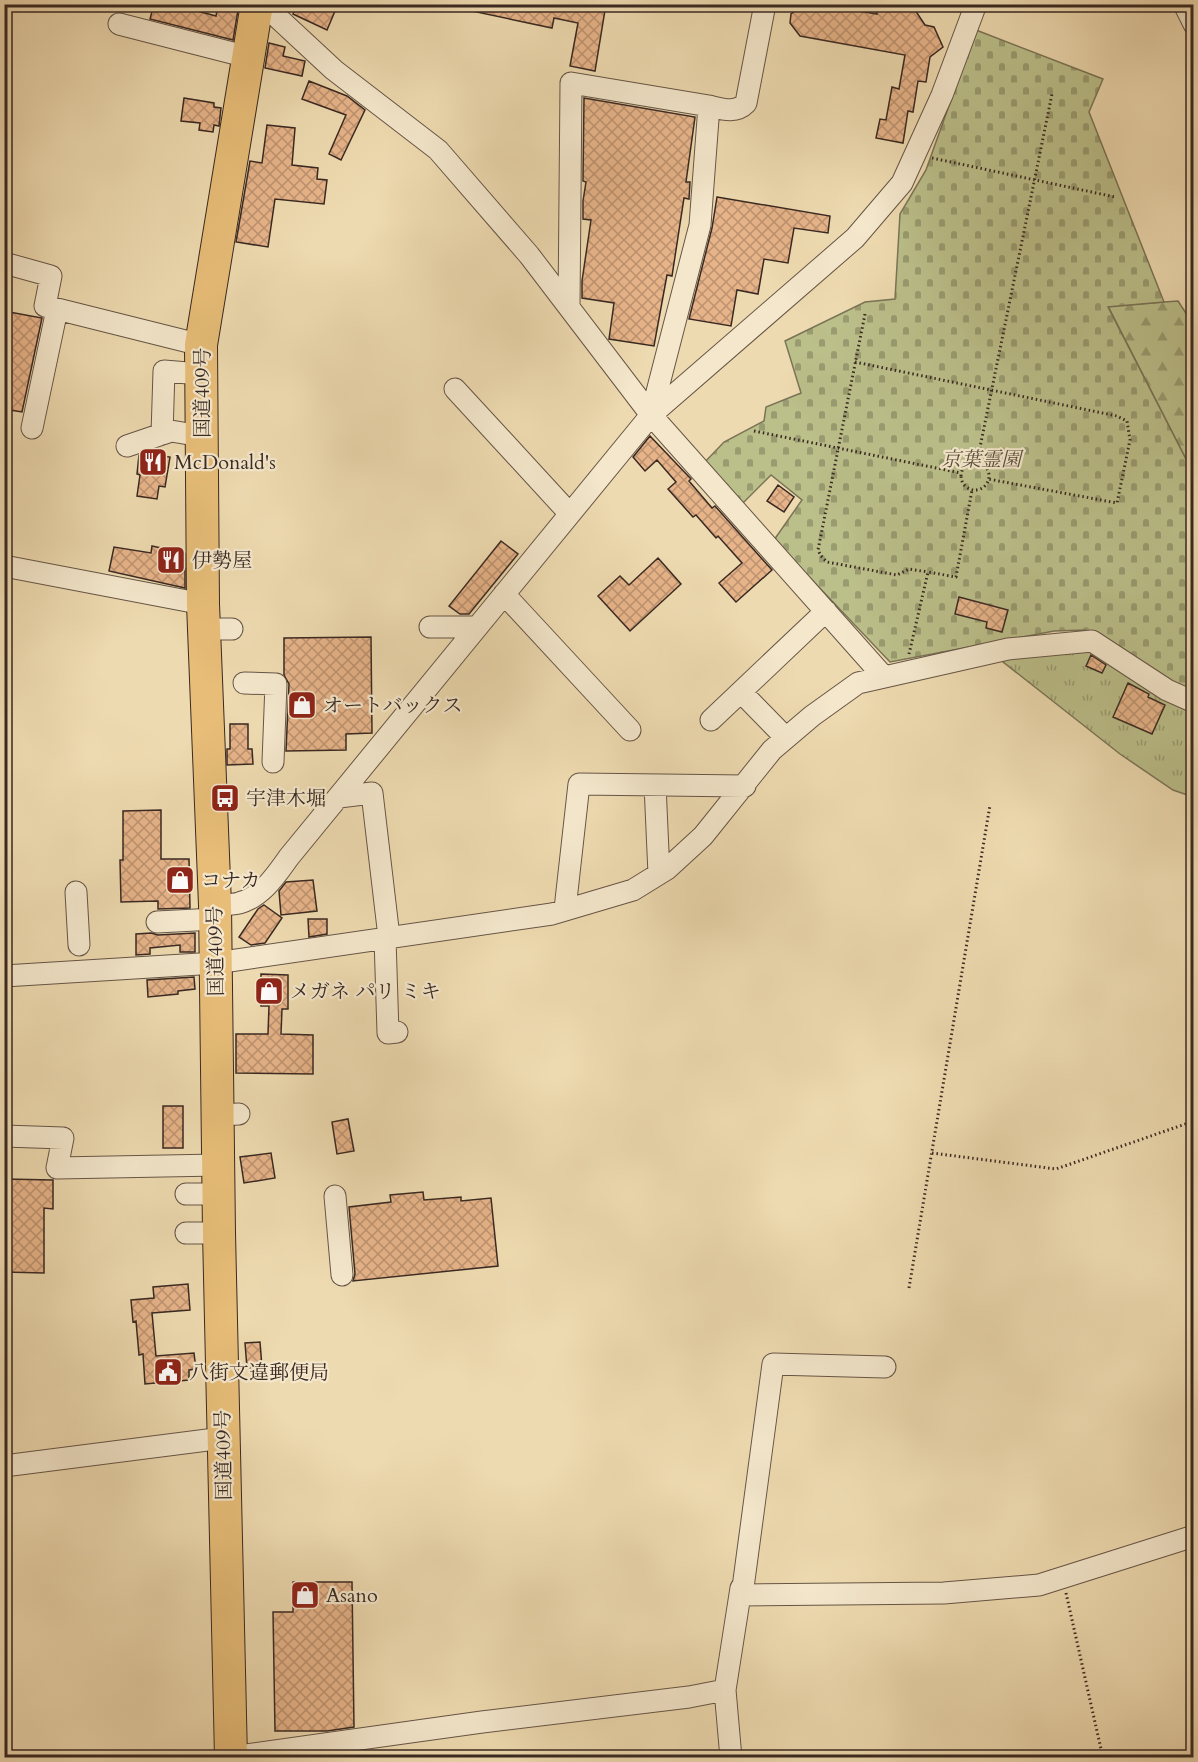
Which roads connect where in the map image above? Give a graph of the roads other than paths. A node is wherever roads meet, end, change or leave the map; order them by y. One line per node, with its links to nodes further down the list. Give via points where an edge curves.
1 (257, 4): 8 (highway, 国道409号)
2 (263, 4): 11 (street, via 334,70 438,150)
3 (765, 4): 9 (street, via 746,103 730,111)
4 (976, 4): 15 (street, via 942,95 902,183 855,238)
5 (1184, 4): 7 (street)
6 (119, 24): 8 (street)
7 (1194, 24)
8 (248, 57): 13 (highway, 国道409号)
9 (709, 106): 11 (street, via 571,83); 15 (street, via 700,225)
10 (4, 263): 13 (street, via 51,276 45,306)
11 (569, 307): 15 (street)
12 (55, 319): 16 (street)
13 (201, 360): 17 (street, via 164,371); 18 (highway, 国道409号)
14 (455, 389): 20 (street)
15 (651, 415): 20 (street); 23 (street)
16 (32, 428)
17 (162, 434): 18 (street); 19 (street)
18 (201, 436): 24 (highway, 国道409号)
19 (127, 446)
20 (570, 514): 22 (street)
21 (4, 566): 24 (street)
22 (504, 594): 26 (street); 32 (street)
23 (826, 611): 27 (street); 29 (street)
24 (213, 621): 41 (highway, 国道409号)
25 (430, 627): 26 (street)
26 (477, 627): 37 (street)
27 (894, 675): 30 (street, via 1008,649 1092,641 1167,690); 33 (street, via 858,683)
28 (244, 683): 34 (street, via 276,684)
29 (741, 692): 31 (street); 33 (street)
30 (1194, 702)
31 (711, 720)
32 (630, 730)
33 (786, 738): 36 (street)
34 (273, 762)
35 (655, 785): 36 (street); 38 (street); 40 (street, via 579,784)
36 (745, 786): 38 (street, via 703,836)
37 (339, 797): 41 (street, via 270,882 253,897); 44 (street, via 372,793)
38 (659, 873): 40 (street, via 633,890)
39 (76, 892): 43 (street)
40 (565, 909): 44 (street)
41 (215, 912): 42 (street); 45 (highway, 国道409号)
42 (157, 922)
43 (83, 933)
44 (387, 938): 45 (street); 47 (street, via 388,1033)
45 (216, 963): 46 (street); 51 (highway, 国道409号, via 228,1114)
46 (4, 976)
47 (397, 1032)
48 (4, 1136): 51 (street, via 63,1138 57,1168)
49 (186, 1194): 51 (street)
50 (335, 1196): 53 (street)
51 (223, 1216): 52 (street); 55 (highway, 国道409号, via 227,1288)
52 (186, 1233)
53 (342, 1275)
54 (885, 1367): 58 (street, via 773,1364)
55 (223, 1438): 56 (street); 60 (highway, 国道409号)
56 (4, 1466)
57 (1194, 1536): 58 (street, via 1039,1585 944,1593)
58 (742, 1595): 59 (street, via 741,1588)
59 (725, 1690): 60 (street); 61 (street)
60 (231, 1757)
61 (731, 1758)

